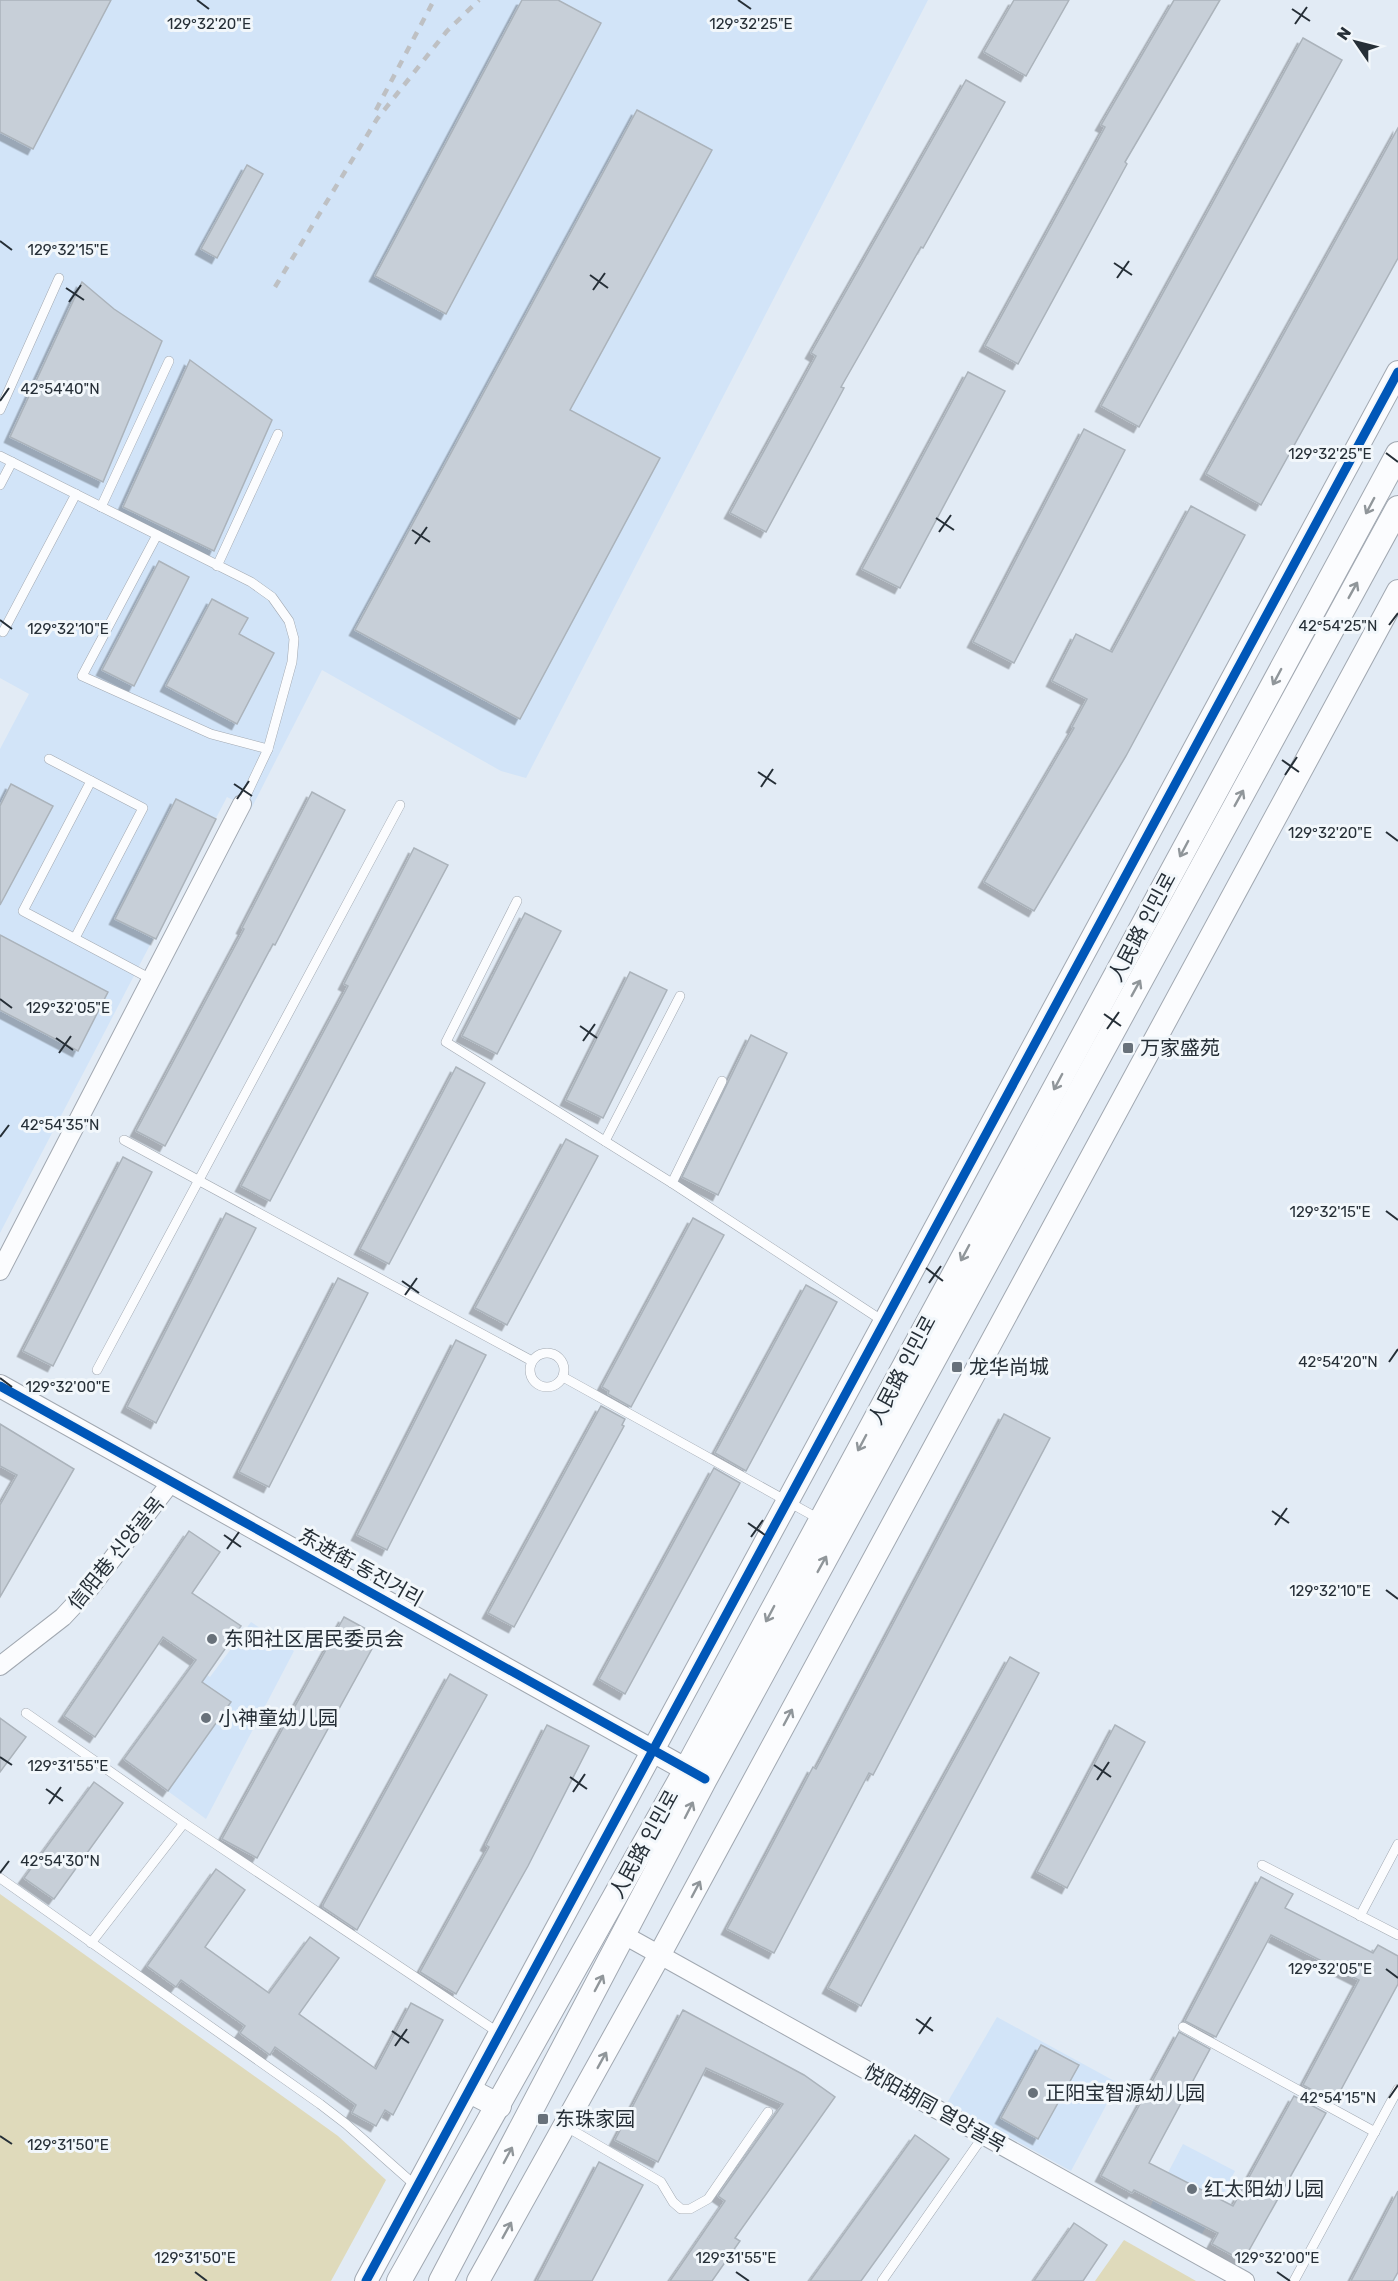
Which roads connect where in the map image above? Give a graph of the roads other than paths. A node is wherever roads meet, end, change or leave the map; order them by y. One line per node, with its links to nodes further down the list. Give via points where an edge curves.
1 (59, 278): 4 (lane)
2 (169, 361): 11 (lane)
3 (1398, 372): 32 (street)
4 (0, 410)
5 (278, 434): 14 (lane)
6 (1398, 454): 39 (main road, 人民路 인민로, one-way to 39)
7 (0, 456): 8 (lane)
8 (12, 462): 9 (lane); 10 (lane)
9 (0, 484)
10 (76, 494): 11 (lane); 16 (lane)
11 (101, 507): 13 (lane)
12 (1398, 508): 43 (main road, 人民路 인민로, one-way to 12)
13 (157, 535): 14 (lane); 17 (lane, via 82,676 211,734)
14 (217, 566): 17 (lane, via 272,597 289,621 294,639 292,662)
15 (1398, 591): 52 (street, one-way to 15)
16 (3, 632)
17 (268, 749): 20 (lane)
18 (49, 759): 19 (lane)
19 (91, 781): 23 (lane, via 23,911); 23 (lane, via 143,808)
20 (242, 804): 24 (street)
21 (400, 805): 29 (lane)
22 (517, 902): 28 (lane, via 446,1042)
23 (75, 938): 24 (lane)
24 (151, 979): 31 (street)
25 (680, 996): 28 (lane)
26 (722, 1081): 30 (lane)
27 (124, 1140): 29 (lane)
28 (605, 1141): 30 (lane)
29 (199, 1180): 33 (lane); 34 (lane)
30 (672, 1183): 32 (lane)
31 (2, 1261)
32 (885, 1322): 38 (street)
33 (532, 1361): 35 (lane, via 541,1354 558,1356 564,1365); 35 (lane, via 530,1372 539,1386 556,1385)
34 (97, 1370)
35 (563, 1377): 38 (lane)
36 (0, 1386): 37 (street, 东进街 동진거리)
37 (172, 1481): 40 (street, 信阳巷 신양골목, via 70,1610); 42 (street, 东进街 동진거리)
38 (788, 1502): 39 (lane); 42 (street)
39 (821, 1520): 43 (main road, 人民路 인민로, one-way to 43)
40 (0, 1666)
41 (26, 1713): 44 (lane)
42 (653, 1752): 43 (street, 东进街 동진거리); 54 (street)
43 (695, 1774): 49 (main road, 人民路 인민로, one-way to 43); 57 (main road, 人民路 인민로)
44 (184, 1823): 51 (lane); 54 (lane)
45 (1398, 1844): 48 (lane)
46 (1262, 1865): 48 (lane)
47 (0, 1878): 51 (lane)
48 (1360, 1916): 50 (lane)
49 (624, 1935): 52 (street, 悦阳胡同 열양골목); 65 (main road, 人民路 인민로, one-way to 49)
50 (1398, 1935)
51 (91, 1942): 62 (lane, via 346,2124)
52 (660, 1954): 59 (street, one-way to 52); 61 (street, 悦阳胡同 열양골목)
53 (1183, 2026): 60 (lane)
54 (501, 2034): 56 (street)
55 (1398, 2089): 60 (lane)
56 (470, 2091): 57 (main road); 62 (street)
57 (499, 2106): 64 (main road, 人民路 인민로)
58 (768, 2112): 59 (lane, via 708,2199 690,2209 673,2202 661,2182)
59 (565, 2126): 66 (street, one-way to 59)
60 (1375, 2132): 69 (lane)
61 (984, 2135): 67 (lane); 68 (street, 悦阳胡同 열양골목)
62 (418, 2187): 63 (street)
63 (366, 2281)
64 (399, 2281)
65 (441, 2281)
66 (478, 2281)
67 (882, 2281)
68 (1245, 2281)
69 (1294, 2281)

